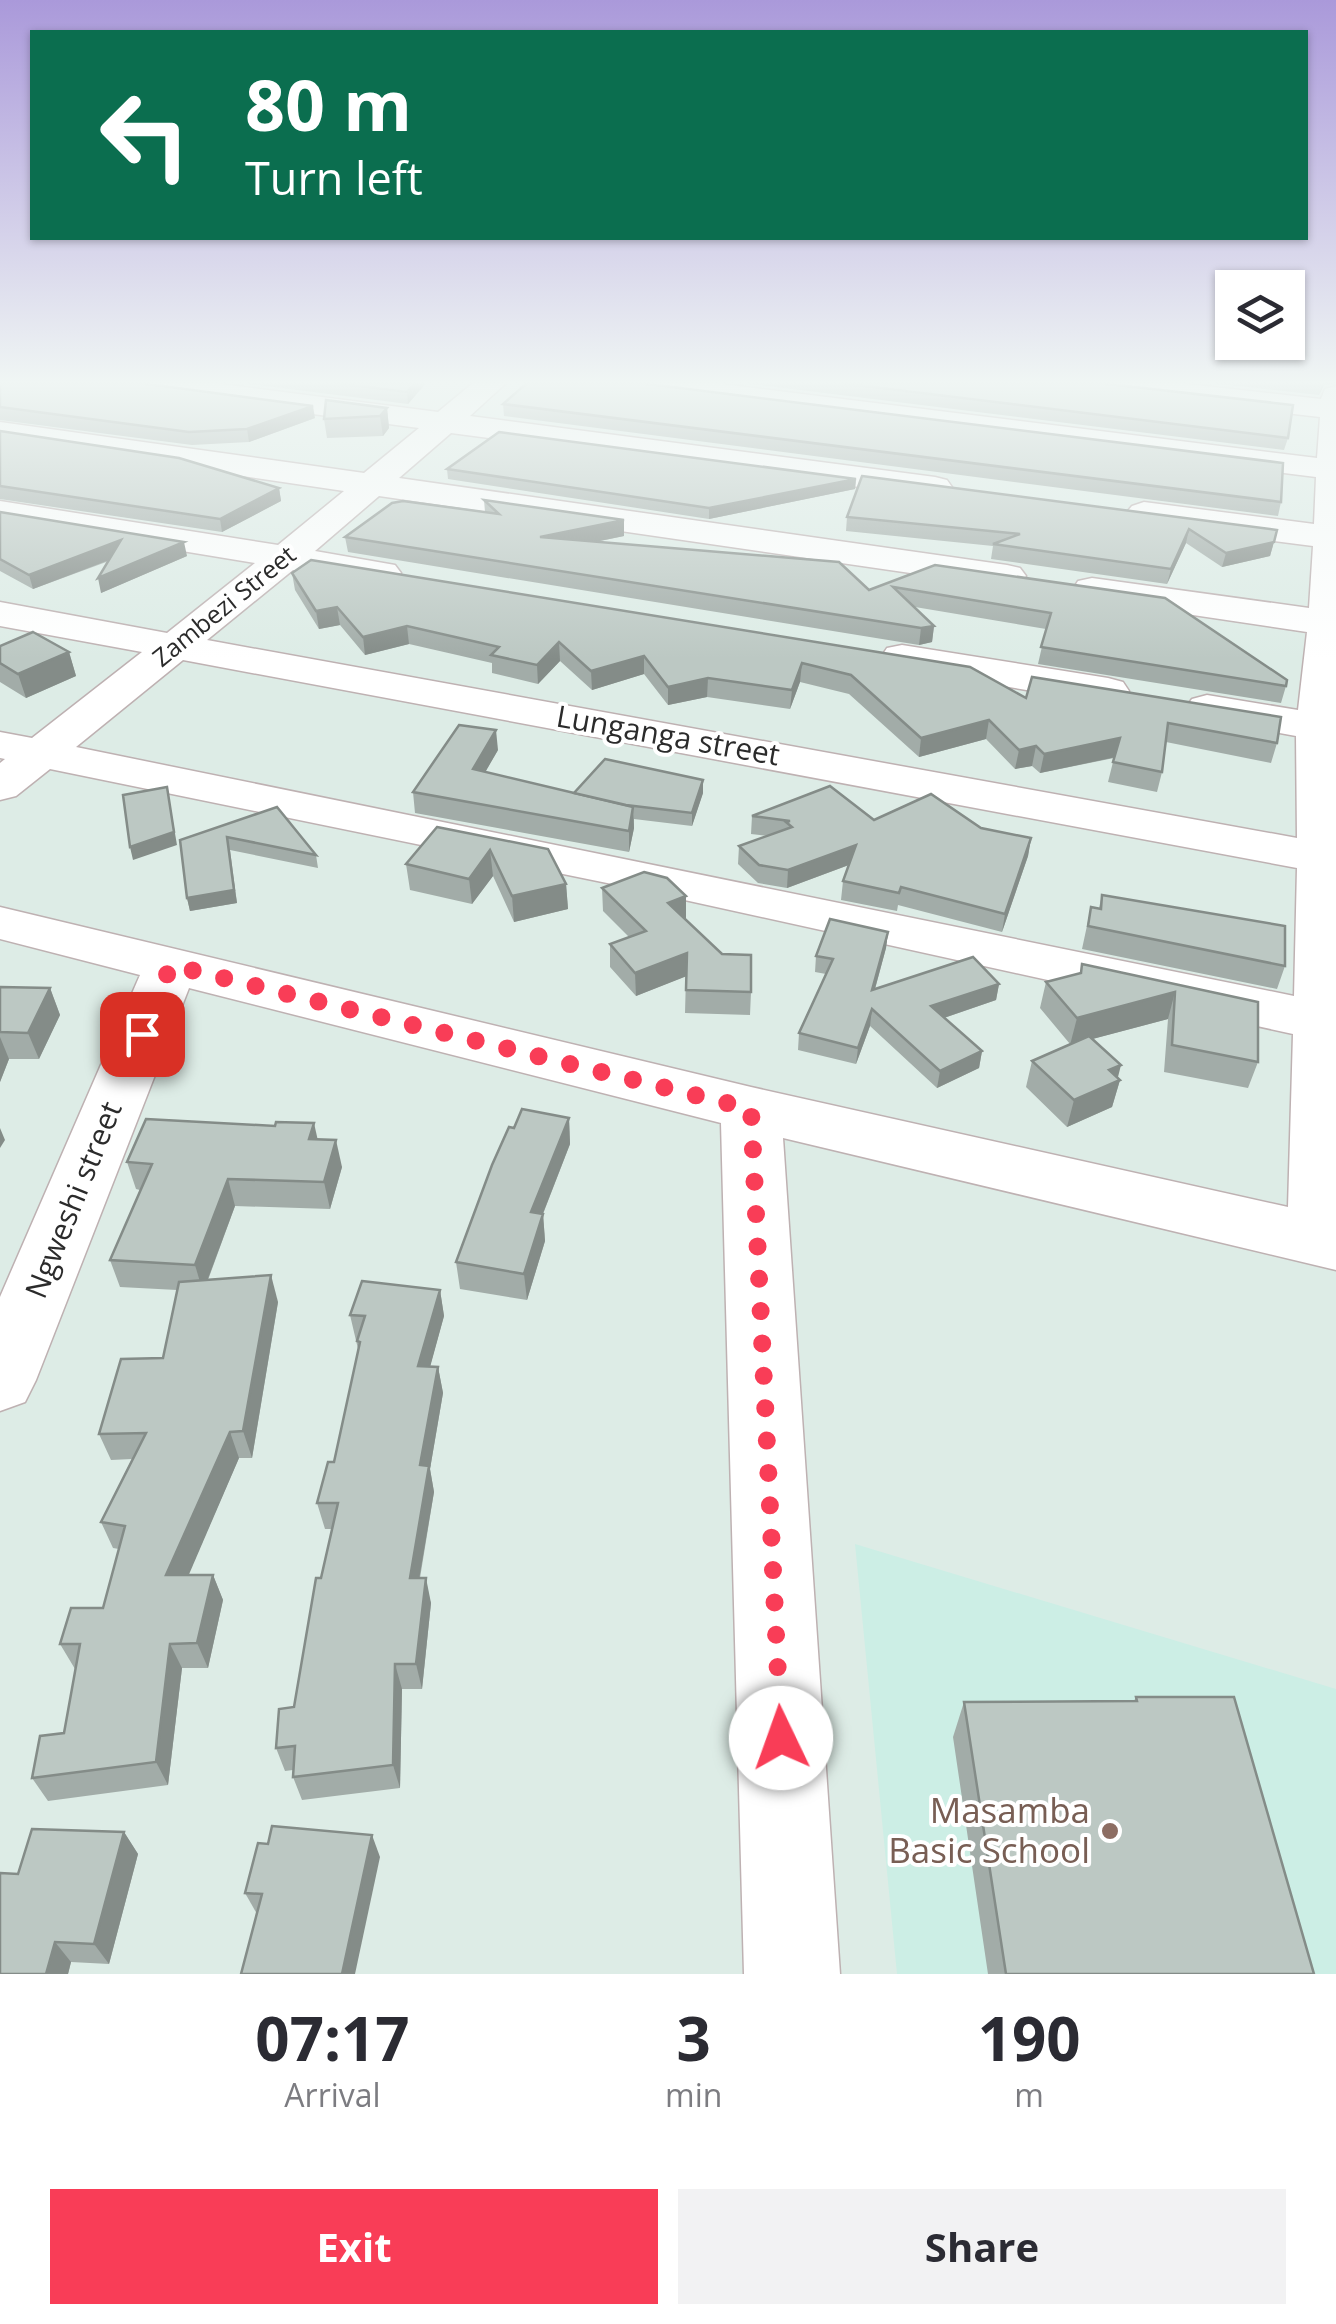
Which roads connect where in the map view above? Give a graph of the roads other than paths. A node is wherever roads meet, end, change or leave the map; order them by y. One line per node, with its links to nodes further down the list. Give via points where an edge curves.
1 (305, 475): 5 (street)
2 (384, 475): 5 (street, Zambezi Street)
3 (842, 475): 6 (street)
4 (1334, 475): 9 (street)
5 (373, 485): 10 (street, Zambezi Street); 13 (street)
6 (972, 492)
7 (1104, 508): 9 (street)
8 (0, 511): 10 (street)
9 (1334, 537): 13 (street)
10 (285, 558): 11 (street); 14 (street, Zambezi Street)
11 (420, 579)
12 (0, 614): 14 (street, Lunganga street)
13 (1332, 623): 16 (street)
14 (176, 646): 17 (street, Zambezi Street); 19 (street, Lunganga street)
15 (862, 650): 16 (street)
16 (1318, 726): 19 (street)
17 (20, 749): 18 (street, Zambezi Street); 22 (street)
18 (0, 786)
19 (1329, 859): 22 (street)
20 (0, 923): 21 (street)
21 (171, 965): 23 (street); 25 (street, Ngweshi street)
22 (1328, 1022): 24 (street)
23 (751, 1109): 24 (street); 26 (street)
24 (1328, 1242)
25 (0, 1380)
26 (792, 1974)

